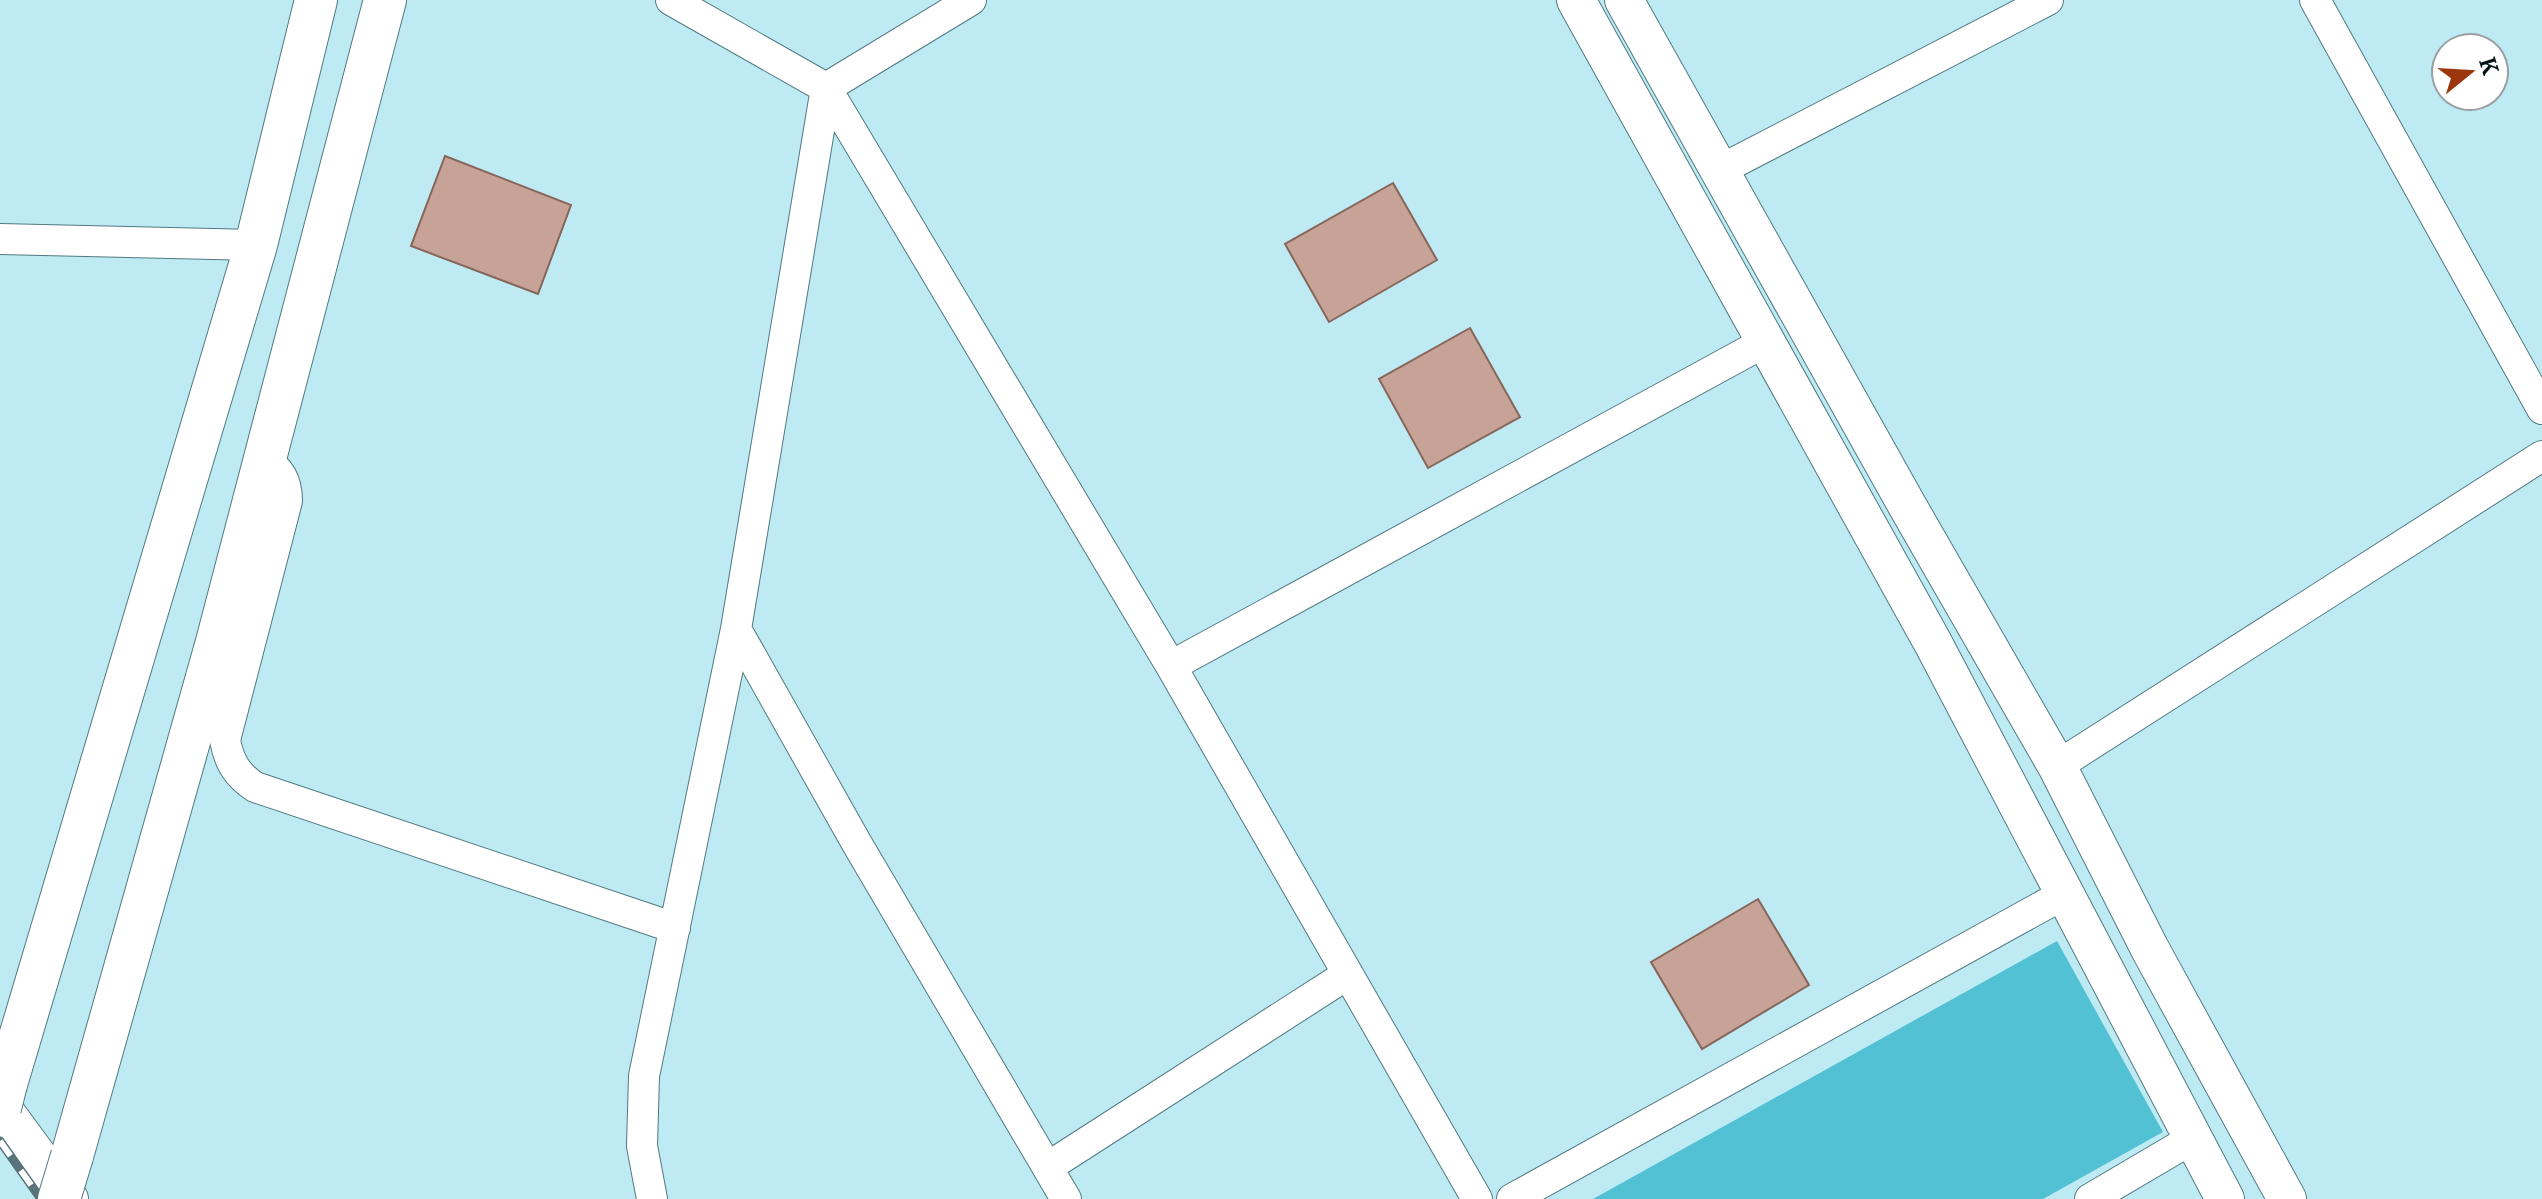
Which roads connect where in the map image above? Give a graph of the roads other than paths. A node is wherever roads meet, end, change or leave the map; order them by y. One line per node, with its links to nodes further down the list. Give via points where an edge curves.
1 (316, 0): 12 (main road)
2 (385, 0): 16 (main road)
3 (671, 0): 9 (street)
4 (971, 0): 9 (street)
5 (1576, 0): 13 (street)
6 (1624, 0): 10 (street)
7 (2048, 0): 10 (street)
8 (2315, 0): 14 (street)
9 (826, 88): 17 (street); 18 (street)
10 (1720, 170): 19 (street)
11 (0, 239): 12 (street)
12 (256, 245): 23 (main road)
13 (1765, 342): 18 (street); 20 (street)
14 (2542, 409)
15 (2542, 456): 19 (street)
16 (264, 460): 21 (street, via 285,481 287,501 225,740 227,754 243,779); 26 (main road, bridge)
17 (736, 629): 21 (street); 25 (street)
18 (1171, 666): 22 (street)
19 (2057, 766): 34 (street)
20 (2066, 893): 24 (street); 31 (street)
21 (675, 928): 28 (street, via 644,1076 642,1146)
22 (1348, 974): 25 (street); 30 (street)
23 (2, 1099): 27 (street)
24 (2192, 1139): 32 (street); 33 (street)
25 (1048, 1167): 29 (street)
26 (59, 1199)
27 (69, 1199)
28 (652, 1199)
29 (1066, 1199)
30 (1477, 1199)
31 (1512, 1199)
32 (2090, 1199)
33 (2225, 1199)
34 (2287, 1199)

